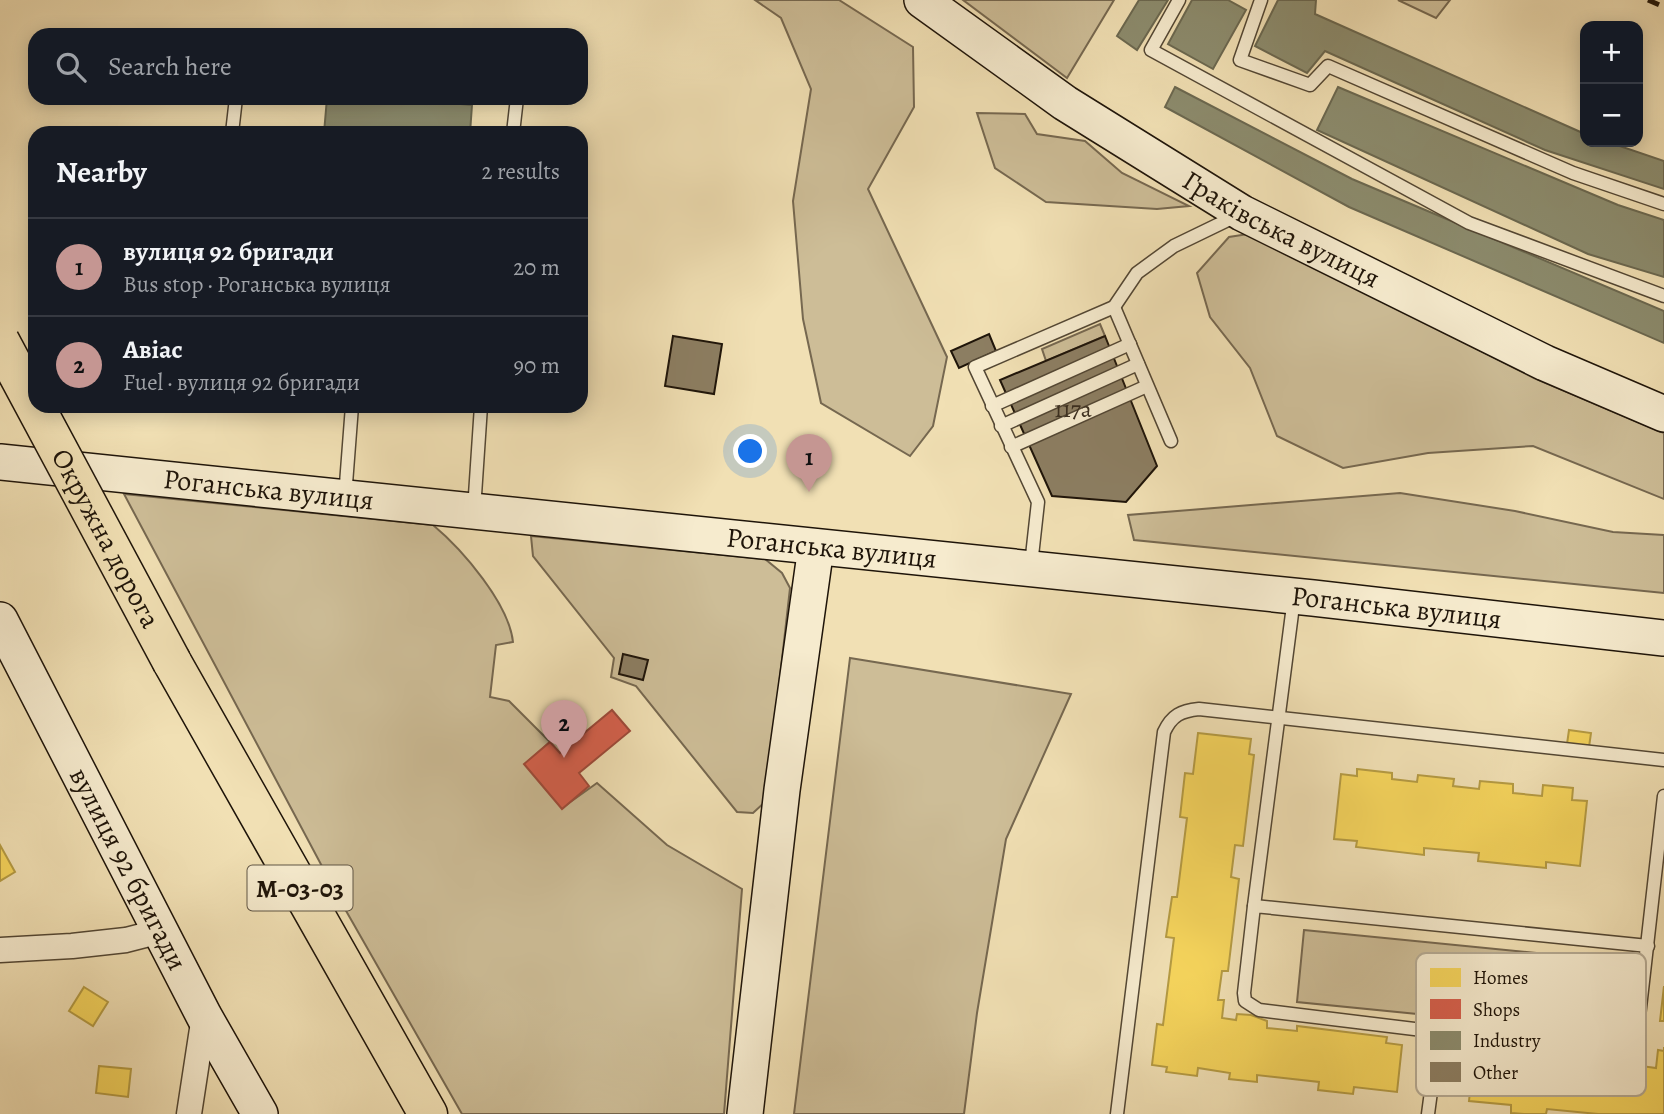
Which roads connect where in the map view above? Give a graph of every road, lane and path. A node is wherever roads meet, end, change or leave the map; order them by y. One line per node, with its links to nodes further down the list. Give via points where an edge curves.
1 (922, 0): 9 (street, Граківська вулиця, via 1065,103)
2 (1179, 0): 10 (lane, via 1151,50 1469,223)
3 (1261, 0): 8 (lane, via 1240,60 1310,85 1328,66 1573,173)
4 (235, 105): 6 (lane)
5 (516, 105): 7 (lane)
6 (233, 126)
7 (514, 126)
8 (1664, 204)
9 (1242, 213): 11 (lane, via 1174,246 1137,273); 21 (street, Граківська вулиця, via 1545,363)
10 (1664, 296)
11 (1114, 307): 13 (lane); 17 (lane, via 975,367)
12 (0, 341): 16 (highway, Окружна дорога / М-03-03, bridge)
13 (1130, 344): 14 (lane); 17 (lane)
14 (1138, 364): 15 (lane); 22 (lane)
15 (1147, 386): 23 (lane); 24 (lane)
16 (28, 393)
17 (992, 406): 22 (lane)
18 (39, 413): 45 (highway, Окружна дорога / М-03-03, bridge, via 172,662)
19 (351, 413): 26 (lane)
20 (481, 413): 27 (lane)
21 (1664, 414)
22 (1001, 426): 24 (lane)
23 (1171, 441)
24 (1011, 447): 29 (lane, via 1038,502)
25 (0, 461): 26 (street, Роганська вулиця)
26 (345, 497): 27 (street, Роганська вулиця)
27 (474, 510): 28 (street, Роганська вулиця)
28 (816, 547): 29 (street, Роганська вулиця); 46 (street, via 779,813)
29 (1030, 569): 30 (street, Роганська вулиця)
30 (1294, 596): 32 (street, Роганська вулиця); 35 (lane)
31 (0, 620): 36 (street, вулиця 92 бригади)
32 (1664, 638)
33 (1664, 760): 47 (lane, via 1199,709 1182,711 1170,719 1164,732)
34 (1664, 796): 37 (lane)
35 (1254, 906): 37 (lane); 41 (lane, via 1244,993 1251,1006)
36 (161, 931): 38 (street, via 126,940); 40 (street, вулиця 92 бригади)
37 (1648, 946): 39 (lane)
38 (0, 950)
39 (1646, 966)
40 (204, 1016): 43 (street); 44 (street, вулиця 92 бригади)
41 (1416, 1029)
42 (1430, 1096): 48 (lane)
43 (189, 1114)
44 (260, 1114)
45 (428, 1114)
46 (745, 1114)
47 (1117, 1114)
48 (1428, 1114)

